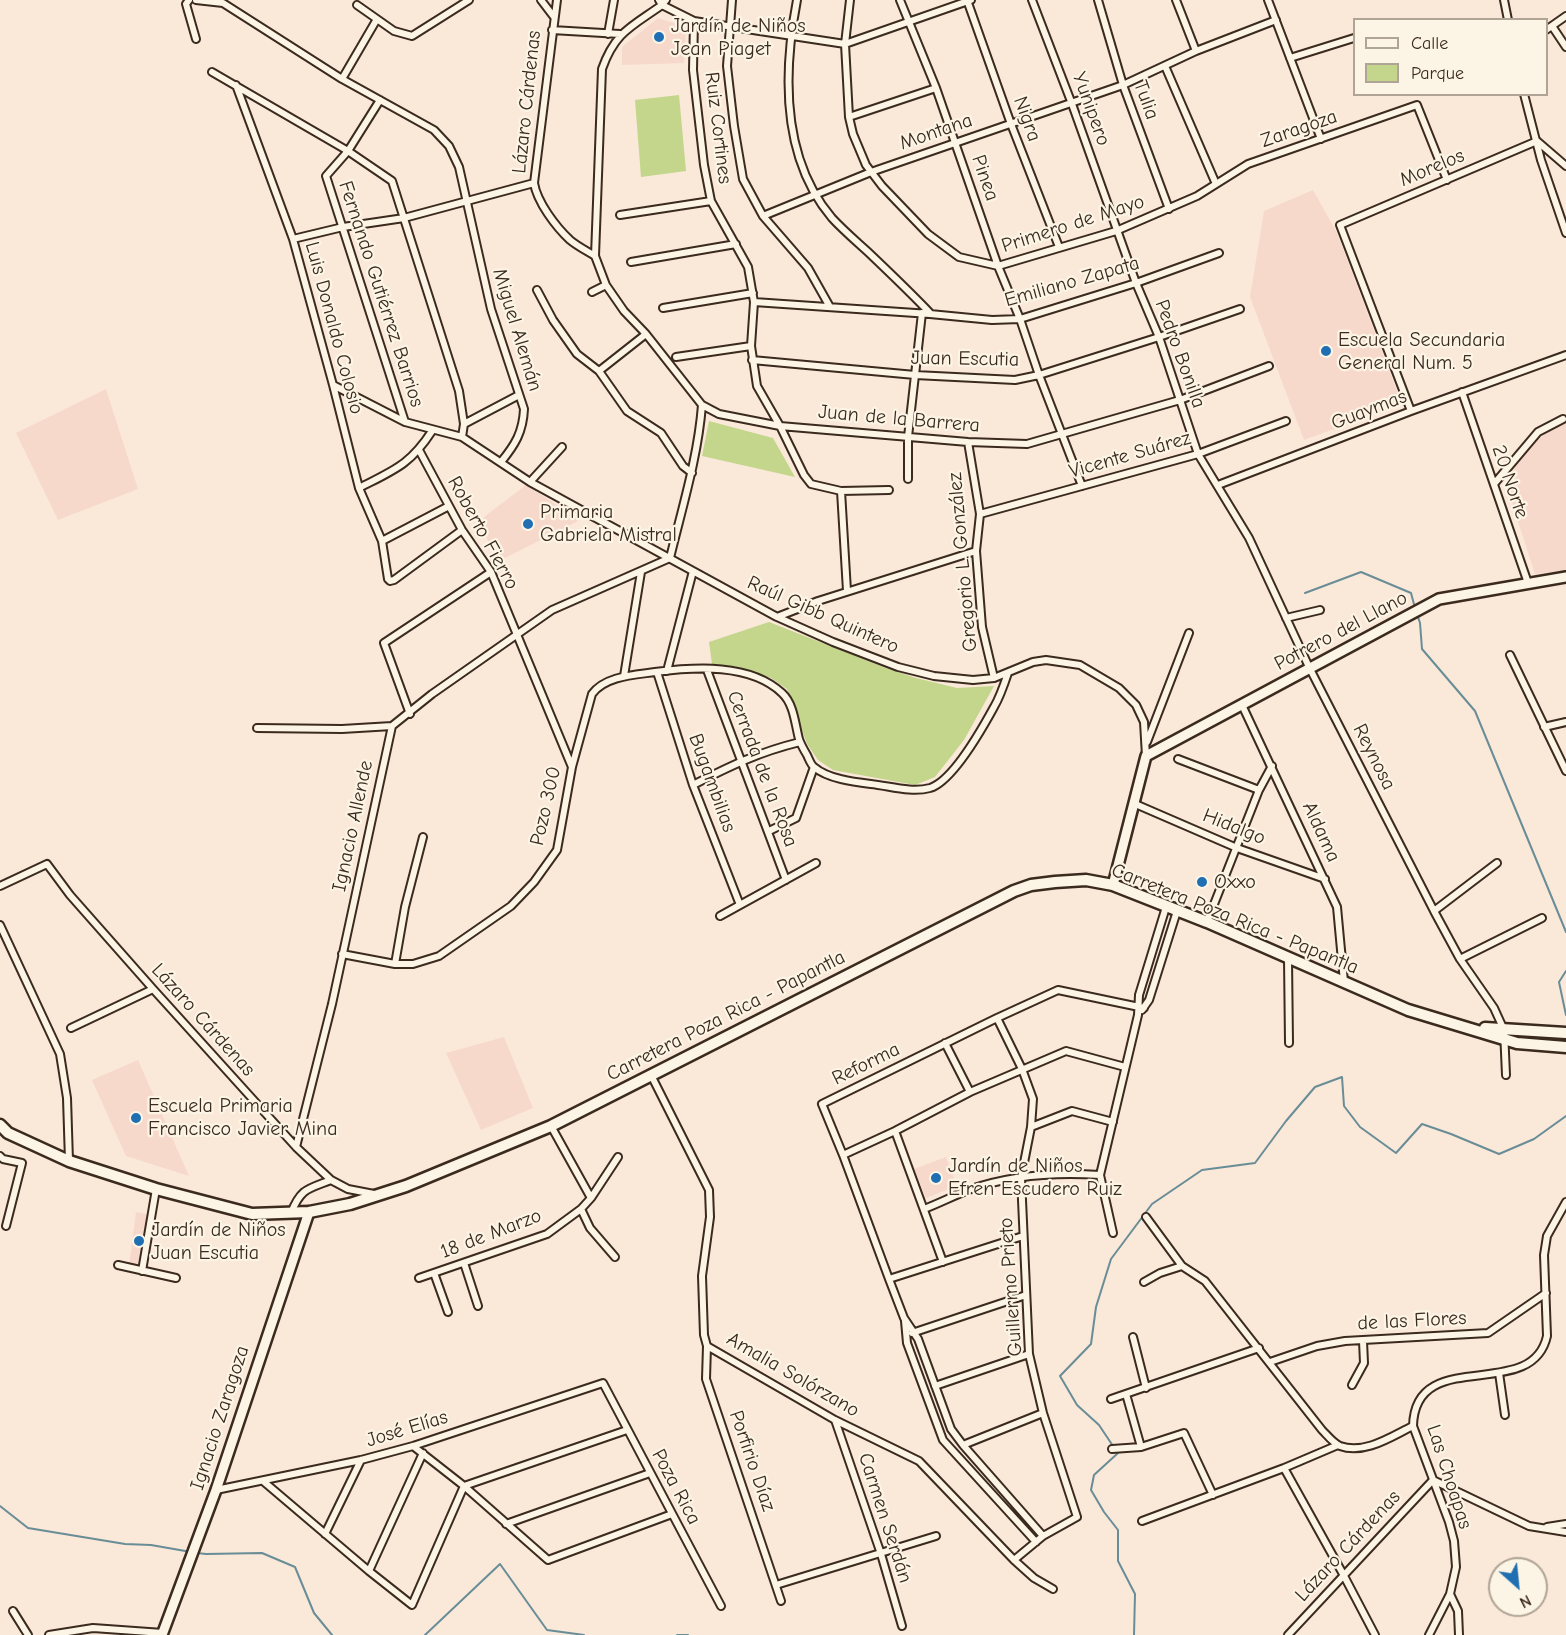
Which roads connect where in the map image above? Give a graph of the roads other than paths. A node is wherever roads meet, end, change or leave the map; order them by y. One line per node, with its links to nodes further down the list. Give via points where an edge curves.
1 (188, 0): 33 (street)
2 (196, 0): 40 (street, Miguel Alemán, via 223,3)
3 (469, 0): 22 (street, via 412,36 394,31)
4 (541, 0): 20 (street)
5 (557, 0): 20 (street, Lázaro Cárdenas)
6 (614, 0): 29 (street)
7 (732, 0): 26 (street)
8 (797, 0): 31 (street)
9 (850, 0): 34 (street, Primero de Mayo)
10 (900, 0): 25 (street, Pinea)
11 (968, 0): 25 (street); 48 (street, Nigra)
12 (1032, 0): 46 (street, Yunipero)
13 (1098, 0): 42 (street, Tulia)
14 (1176, 0): 36 (street)
15 (1268, 0): 23 (street)
16 (1503, 0): 21 (street)
17 (662, 2): 24 (street); 30 (street)
18 (357, 6): 22 (street)
19 (1566, 16): 27 (street)
20 (554, 17): 28 (street, Lázaro Cárdenas)
21 (1508, 18)
22 (377, 19): 40 (street)
23 (1276, 20): 36 (street, Montana); 37 (street)
24 (694, 21): 26 (street); 60 (street, Ruiz Cortines, via 693,70)
25 (909, 22): 34 (street); 43 (street, Pinea)
26 (730, 26): 31 (street); 64 (street, via 727,66 743,179)
27 (1549, 28): 35 (street)
28 (552, 30): 29 (street); 56 (street, Lázaro Cárdenas)
29 (608, 34): 30 (street)
30 (620, 34): 73 (street, via 602,69)
31 (790, 36): 34 (street); 58 (street, via 788,103 798,160)
32 (1353, 38): 37 (street)
33 (196, 39)
34 (845, 44): 47 (street, Primero de Mayo)
35 (1566, 47)
36 (1196, 51): 38 (street, Montana)
37 (1290, 58): 49 (street)
38 (1165, 66): 42 (street, Montana); 57 (street)
39 (212, 72): 41 (street, Fernando Gutiérrez Barrios)
40 (342, 79): 45 (street, Miguel Alemán)
41 (236, 85): 52 (street, Fernando Gutiérrez Barrios); 69 (street, Luis Donaldo Colosio)
42 (1123, 85): 46 (street, Montana); 62 (street, Tulia)
43 (936, 88): 47 (street); 51 (street, Pinea)
44 (1525, 96): 50 (street)
45 (380, 100): 52 (street); 61 (street, Miguel Alemán, via 434,130 449,146 459,167)
46 (1072, 104): 48 (street, Montana); 67 (street, Yunipero)
47 (849, 117): 54 (street, Primero de Mayo)
48 (1011, 124): 51 (street, Montana); 71 (street, Nigra)
49 (1321, 139): 55 (street, Zaragoza, via 1417,105); 57 (street, Zaragoza, via 1248,164)
50 (1537, 141): 53 (street); 55 (street, Morelos); 68 (street)
51 (955, 143): 54 (street, Montana); 75 (street, Pinea)
52 (348, 151): 65 (street, Fernando Gutiérrez Barrios, via 392,181); 66 (street, Fernando Gutiérrez Barrios, via 326,176)
53 (1566, 166)
54 (870, 172): 58 (street, Montana); 75 (street, Primero de Mayo, via 928,234 959,257)
55 (1447, 180): 103 (street, Morelos, via 1340,225)
56 (534, 183): 61 (street); 73 (street, Lázaro Cárdenas, via 542,205 570,241)
57 (1216, 184): 59 (street, Zaragoza)
58 (816, 195): 64 (street, Montana); 86 (street, via 832,218)
59 (1197, 196): 62 (street, Primero de Mayo)
60 (711, 201): 63 (street); 70 (street, Ruiz Cortines)
61 (465, 202): 65 (street); 100 (street, Miguel Alemán, via 491,309)
62 (1169, 209): 67 (street, Primero de Mayo)
63 (620, 215)
64 (763, 216): 82 (street, via 808,268)
65 (404, 218): 66 (street); 107 (street, Fernando Gutiérrez Barrios, via 459,392)
66 (343, 227): 69 (street); 106 (street, Fernando Gutiérrez Barrios)
67 (1116, 231): 71 (street, Primero de Mayo); 76 (street, Pedro Bonilla)
68 (1566, 233)
69 (293, 239): 98 (street, Luis Donaldo Colosio)
70 (736, 244): 74 (street); 80 (street, Ruiz Cortines, via 748,267)
71 (1059, 247): 75 (street, Primero de Mayo)
72 (1219, 253): 76 (street, Emiliano Zapata)
73 (595, 256): 77 (street, Juan de la Barrera)
74 (631, 262)
75 (998, 266): 87 (street, Pinea)
76 (1136, 283): 87 (street, Emiliano Zapata); 89 (street, Pedro Bonilla)
77 (606, 285): 79 (street); 88 (street, Juan de la Barrera)
78 (537, 290): 95 (street, via 577,354)
79 (592, 292)
80 (753, 293): 81 (street, Ruiz Cortines); 83 (street)
81 (754, 302): 82 (street, Emiliano Zapata); 90 (street, Ruiz Cortines)
82 (830, 307): 85 (street, Emiliano Zapata)
83 (663, 308)
84 (1240, 309): 89 (street, Juan Escutia)
85 (922, 313): 86 (street, Emiliano Zapata); 96 (street)
86 (930, 314): 87 (street, Emiliano Zapata)
87 (1020, 319): 97 (street, Pinea)
88 (646, 334): 95 (street); 102 (street, Juan de la Barrera)
89 (1160, 337): 97 (street, Juan Escutia); 101 (street, Pedro Bonilla)
90 (751, 346): 92 (street); 93 (street, Ruiz Cortines)
91 (1566, 355): 99 (street, Guaymas)
92 (676, 357)
93 (752, 360): 96 (street, Juan Escutia); 108 (street, Ruiz Cortines, via 757,386)
94 (1269, 366): 101 (street, Juan de la Barrera)
95 (599, 371): 118 (street, via 627,411 661,433)
96 (915, 375): 97 (street, Juan Escutia, via 1016,380); 112 (street)
97 (1039, 375): 110 (street, Pinea)
98 (333, 385): 106 (street); 124 (street, Luis Donaldo Colosio)
99 (1462, 392): 103 (street, Guaymas); 121 (street, 20 Norte)
100 (519, 395): 107 (street); 117 (street, Miguel Alemán, via 524,409 523,425)
101 (1179, 400): 110 (street, Juan de la Barrera); 116 (street, Pedro Bonilla)
102 (702, 405): 108 (street, Juan de la Barrera, via 719,414); 118 (street)
103 (1411, 411): 122 (street, Guaymas)
104 (1563, 418): 121 (street, via 1538,432)
105 (1287, 421): 116 (street, Vicente Suárez)
106 (405, 422): 109 (street)
107 (464, 424): 111 (street, Fernando Gutiérrez Barrios)
108 (780, 426): 112 (street, Juan de la Barrera); 126 (street, Ruiz Cortines, via 811,484)
109 (432, 430): 111 (street); 115 (street)
110 (1062, 433): 113 (street, Juan de la Barrera, via 1027,444); 123 (street, Pinea)
111 (462, 437): 117 (street, Raúl Gibb Quintero)
112 (908, 437): 113 (street, Juan de la Barrera); 119 (street)
113 (968, 442): 128 (street, Gregorio L. González)
114 (562, 447): 120 (street)
115 (419, 450): 124 (street, via 401,466); 127 (street, Roberto Fierro)
116 (1198, 454): 122 (street, Pedro Bonilla); 123 (street, Vicente Suárez)
117 (501, 462): 120 (street, Raúl Gibb Quintero)
118 (692, 473): 132 (street)
119 (908, 479)
120 (530, 482): 132 (street, Raúl Gibb Quintero)
121 (1494, 484): 137 (street, 20 Norte)
122 (1218, 485): 141 (street, Reynosa, via 1250,538)
123 (1082, 486): 128 (street, Vicente Suárez)
124 (359, 488): 130 (street, Luis Donaldo Colosio)
125 (889, 490): 126 (street, Ruiz Cortines)
126 (841, 491): 138 (street)
127 (449, 506): 129 (street, Roberto Fierro); 130 (street)
128 (980, 514): 131 (street, Gregorio L. González)
129 (462, 530): 130 (street, Luis Donaldo Colosio, via 390,581); 134 (street, Roberto Fierro)
130 (382, 541)
131 (976, 551): 138 (street); 151 (street, Gregorio L. González, via 982,627)
132 (670, 558): 133 (street, Raúl Gibb Quintero); 135 (street)
133 (693, 570): 140 (street, Raúl Gibb Quintero); 147 (street)
134 (491, 572): 142 (street, Roberto Fierro); 153 (street, via 384,643)
135 (641, 572): 142 (street, via 552,610); 150 (street)
136 (1566, 577): 137 (street, Potrero del Llano)
137 (1528, 583): 145 (street, Potrero del Llano, via 1439,599)
138 (847, 591): 140 (street)
139 (1320, 610): 141 (street)
140 (777, 617): 151 (street, Raúl Gibb Quintero, via 898,667 972,681)
141 (1286, 618): 145 (street, Reynosa)
142 (516, 633): 153 (street); 164 (street, Roberto Fierro)
143 (1189, 633): 159 (street)
144 (1510, 655): 156 (street)
145 (1309, 667): 152 (street, Potrero del Llano); 181 (street, Reynosa)
146 (706, 670): 147 (street, Pozo 300); 158 (street, Pozo 300, via 736,671 783,693 793,711); 162 (street, Cerrada de la Rosa)
147 (667, 671): 148 (street, Pozo 300)
148 (657, 672): 150 (street, Pozo 300); 167 (street, Bugambilias)
149 (1008, 674): 151 (street); 159 (street, via 1046,660 1080,665 1119,688 1136,705 1144,722); 165 (street, via 996,706 956,767 932,787 916,790 850,781)
150 (624, 676): 164 (street, Pozo 300, via 592,693)
151 (994, 678)
152 (1242, 705): 160 (street, Potrero del Llano); 163 (street, Aldama)
153 (410, 714): 155 (street)
154 (1566, 722): 156 (street)
155 (392, 726): 157 (street); 187 (street, Ignacio Allende)
156 (1544, 727): 166 (street)
157 (257, 728)
158 (800, 742): 162 (street); 165 (street)
159 (1146, 745): 160 (street)
160 (1146, 756): 169 (street)
161 (1178, 759): 168 (street)
162 (741, 760): 167 (street); 170 (street, Cerrada de la Rosa)
163 (1272, 766): 168 (street); 175 (street, Aldama)
164 (572, 767): 191 (street, Pozo 300, via 557,850 534,882 511,906 439,956 412,964)
165 (814, 767): 170 (street, via 796,818)
166 (1566, 771)
167 (693, 785): 179 (street, Bugambilias)
168 (1259, 790): 172 (street)
169 (1133, 802): 172 (street, Hidalgo); 178 (street)
170 (769, 831): 176 (street, Cerrada de la Rosa)
171 (423, 837): 191 (street)
172 (1237, 848): 175 (street, Hidalgo); 185 (street)
173 (816, 863): 176 (street)
174 (1497, 863): 181 (street)
175 (1325, 879): 193 (street, Aldama, via 1337,907)
176 (786, 880): 179 (street)
177 (0, 885): 194 (street, Lázaro Cárdenas, via 47,864)
178 (1113, 885): 180 (main road, Carretera Poza Rica - Papantla); 205 (main road, Carretera Poza Rica - Papantla, via 1086,880 1031,885 1014,891)
179 (740, 905): 183 (street)
180 (1166, 907): 182 (main road, Carretera Poza Rica - Papantla); 190 (street)
181 (1434, 911): 189 (street, Reynosa)
182 (1177, 912): 185 (main road, Carretera Poza Rica - Papantla); 192 (street)
183 (720, 916)
184 (1542, 918): 189 (street)
185 (1208, 922): 188 (main road, Carretera Poza Rica - Papantla)
186 (0, 925): 217 (street, via 60,1054 67,1098)
187 (342, 954): 191 (street, Pozo 300); 213 (street, Ignacio Allende)
188 (1288, 959): 193 (main road, Carretera Poza Rica - Papantla); 201 (street)
189 (1460, 959): 199 (street, Reynosa, via 1494,1008)
190 (1149, 960): 192 (street); 195 (street, via 1139,995)
191 (395, 964)
192 (1161, 964): 195 (street, via 1149,1000)
193 (1344, 982): 199 (main road, Carretera Poza Rica - Papantla, via 1408,1010)
194 (153, 989): 197 (street); 213 (street, Lázaro Cárdenas)
195 (1141, 1007): 196 (street, Reforma, via 1058,990); 203 (street)
196 (997, 1018): 200 (street, Reforma); 204 (street, Guillermo Prieto)
197 (71, 1028)
198 (1566, 1033): 199 (main road)
199 (1504, 1035): 202 (main road, via 1543,1047); 206 (street)
200 (945, 1043): 207 (street); 214 (street, Reforma, via 822,1104)
201 (1289, 1043)
202 (1566, 1047)
203 (1125, 1067): 204 (street, via 1066,1051); 208 (street)
204 (1022, 1069): 207 (street); 210 (street, Guillermo Prieto, via 1033,1099)
205 (651, 1075): 209 (main road, Carretera Poza Rica - Papantla); 253 (street, Amalia Solórzano, via 709,1190 710,1217 702,1276)
206 (1506, 1075)
207 (970, 1092): 212 (street)
208 (1113, 1122): 210 (street, via 1072,1111); 218 (street)
209 (550, 1126): 222 (main road, Carretera Poza Rica - Papantla); 223 (street)
210 (1031, 1127): 219 (street, Guillermo Prieto)
211 (3, 1131): 217 (main road, Carretera Poza Rica - Papantla)
212 (895, 1131): 214 (street); 226 (street)
213 (296, 1147): 220 (street, Lázaro Cárdenas)
214 (843, 1155): 242 (street, Reforma)
215 (0, 1156): 230 (street, via 22,1163)
216 (618, 1157): 223 (street, 18 de Marzo)
217 (69, 1161): 221 (main road, Carretera Poza Rica - Papantla)
218 (1100, 1175): 219 (street, via 1062,1173); 231 (street)
219 (1021, 1178): 226 (street, via 973,1189); 232 (street, Guillermo Prieto)
220 (331, 1180): 222 (street, Lázaro Cárdenas); 227 (street, via 304,1191)
221 (156, 1189): 227 (main road, Carretera Poza Rica - Papantla, via 252,1214); 238 (street)
222 (380, 1196): 228 (main road, Carretera Poza Rica - Papantla)
223 (591, 1198): 225 (street, 18 de Marzo)
224 (1566, 1202): 244 (street, Las Choapas, via 1547,1236)
225 (581, 1209): 233 (street, via 590,1228); 235 (street, 18 de Marzo, via 547,1234)
226 (924, 1209): 234 (street)
227 (291, 1212): 228 (main road, Carretera Poza Rica - Papantla)
228 (309, 1212): 281 (street, Ignacio Zaragoza)
229 (1146, 1217): 237 (street)
230 (6, 1226)
231 (1113, 1233)
232 (1023, 1236): 234 (street); 245 (street, Guillermo Prieto)
233 (615, 1257)
234 (943, 1262): 242 (street)
235 (464, 1263): 239 (street, 18 de Marzo); 246 (street)
236 (118, 1265): 238 (street)
237 (1182, 1266): 243 (street); 254 (street, via 1205,1281)
238 (142, 1271): 240 (street)
239 (434, 1274): 241 (street, 18 de Marzo); 247 (street)
240 (176, 1278)
241 (419, 1278)
242 (889, 1279): 248 (street, Reforma)
243 (1144, 1282)
244 (1546, 1293): 252 (street, de las Flores, via 1488,1333); 257 (street, Las Choapas, via 1547,1336 1543,1349 1527,1364)
245 (1026, 1295): 249 (street); 255 (street, Guillermo Prieto)
246 (478, 1306)
247 (448, 1312)
248 (904, 1318): 249 (street, Reforma); 250 (street, Reforma)
249 (914, 1333): 250 (street); 260 (street, Reforma)
250 (906, 1336): 289 (street, Reforma, via 943,1440)
251 (1133, 1337): 261 (street)
252 (1363, 1341): 256 (street, de las Flores, via 1317,1346); 259 (street, via 1364,1363)
253 (707, 1346): 266 (street, Amalia Solórzano); 299 (street, Porfirio Díaz, via 706,1378)
254 (1259, 1348): 256 (street); 261 (street)
255 (1029, 1354): 260 (street); 264 (street, Guillermo Prieto)
256 (1270, 1362): 270 (street)
257 (1499, 1373): 265 (street); 267 (street, Las Choapas, via 1455,1378 1434,1385 1420,1398)
258 (603, 1383): 268 (street, Poza Rica); 271 (street, José Elías)
259 (1352, 1385)
260 (935, 1386): 269 (street, Reforma, via 951,1429)
261 (1146, 1388): 262 (street)
262 (1126, 1394): 263 (street); 272 (street)
263 (1111, 1400)
264 (1043, 1413): 269 (street); 293 (street, Guillermo Prieto, via 1077,1518)
265 (1505, 1415)
266 (835, 1420): 295 (street, Carmen Serdán); 296 (street, Amalia Solórzano, via 918,1461)
267 (1413, 1426): 270 (street, via 1379,1443 1353,1449); 278 (street, Las Choapas)
268 (627, 1430): 277 (street, Poza Rica); 280 (street)
269 (963, 1445): 285 (street, Reforma)
270 (1338, 1445): 276 (street)
271 (413, 1446): 274 (street); 275 (street, José Elías)
272 (1141, 1447): 273 (street); 282 (street, via 1184,1433)
273 (1112, 1449)
274 (423, 1454): 280 (street); 297 (street)
275 (361, 1460): 279 (street, José Elías); 291 (street)
276 (1284, 1468): 282 (street); 298 (street)
277 (650, 1473): 283 (street, Poza Rica); 286 (street)
278 (1432, 1480): 288 (street); 298 (street, Lázaro Cárdenas); 301 (street, Las Choapas, via 1454,1541 1456,1567)
279 (263, 1481): 281 (street, José Elías); 291 (street)
280 (464, 1486): 286 (street); 297 (street, via 412,1605)
281 (216, 1490): 306 (street, Ignacio Zaragoza)
282 (1213, 1495): 284 (street)
283 (672, 1514): 286 (street, via 548,1560); 303 (street, Poza Rica)
284 (1142, 1521)
285 (1031, 1523): 289 (street); 293 (street, Reforma)
286 (506, 1524)
287 (1566, 1524): 288 (street)
288 (1540, 1528): 290 (street)
289 (1025, 1530): 294 (street, Reforma)
290 (1566, 1532)
291 (325, 1534): 297 (street)
292 (936, 1536): 295 (street)
293 (1043, 1536): 294 (street)
294 (1036, 1542): 296 (street)
295 (881, 1554): 299 (street); 305 (street, Carmen Serdán)
296 (1014, 1560): 300 (street, Amalia Solórzano)
297 (369, 1571)
298 (1343, 1574): 310 (street, Lázaro Cárdenas); 311 (street)
299 (776, 1585): 302 (street, Porfirio Díaz)
300 (1053, 1590)
301 (1450, 1594): 307 (street, Las Choapas); 312 (street, via 1458,1611)
302 (781, 1600)
303 (722, 1606)
304 (14, 1611): 308 (street)
305 (902, 1626)
306 (163, 1634): 309 (street, via 93,1628)
307 (1428, 1634)
308 (28, 1635)
309 (49, 1635)
310 (1288, 1635)
311 (1375, 1635)
312 (1459, 1635)

